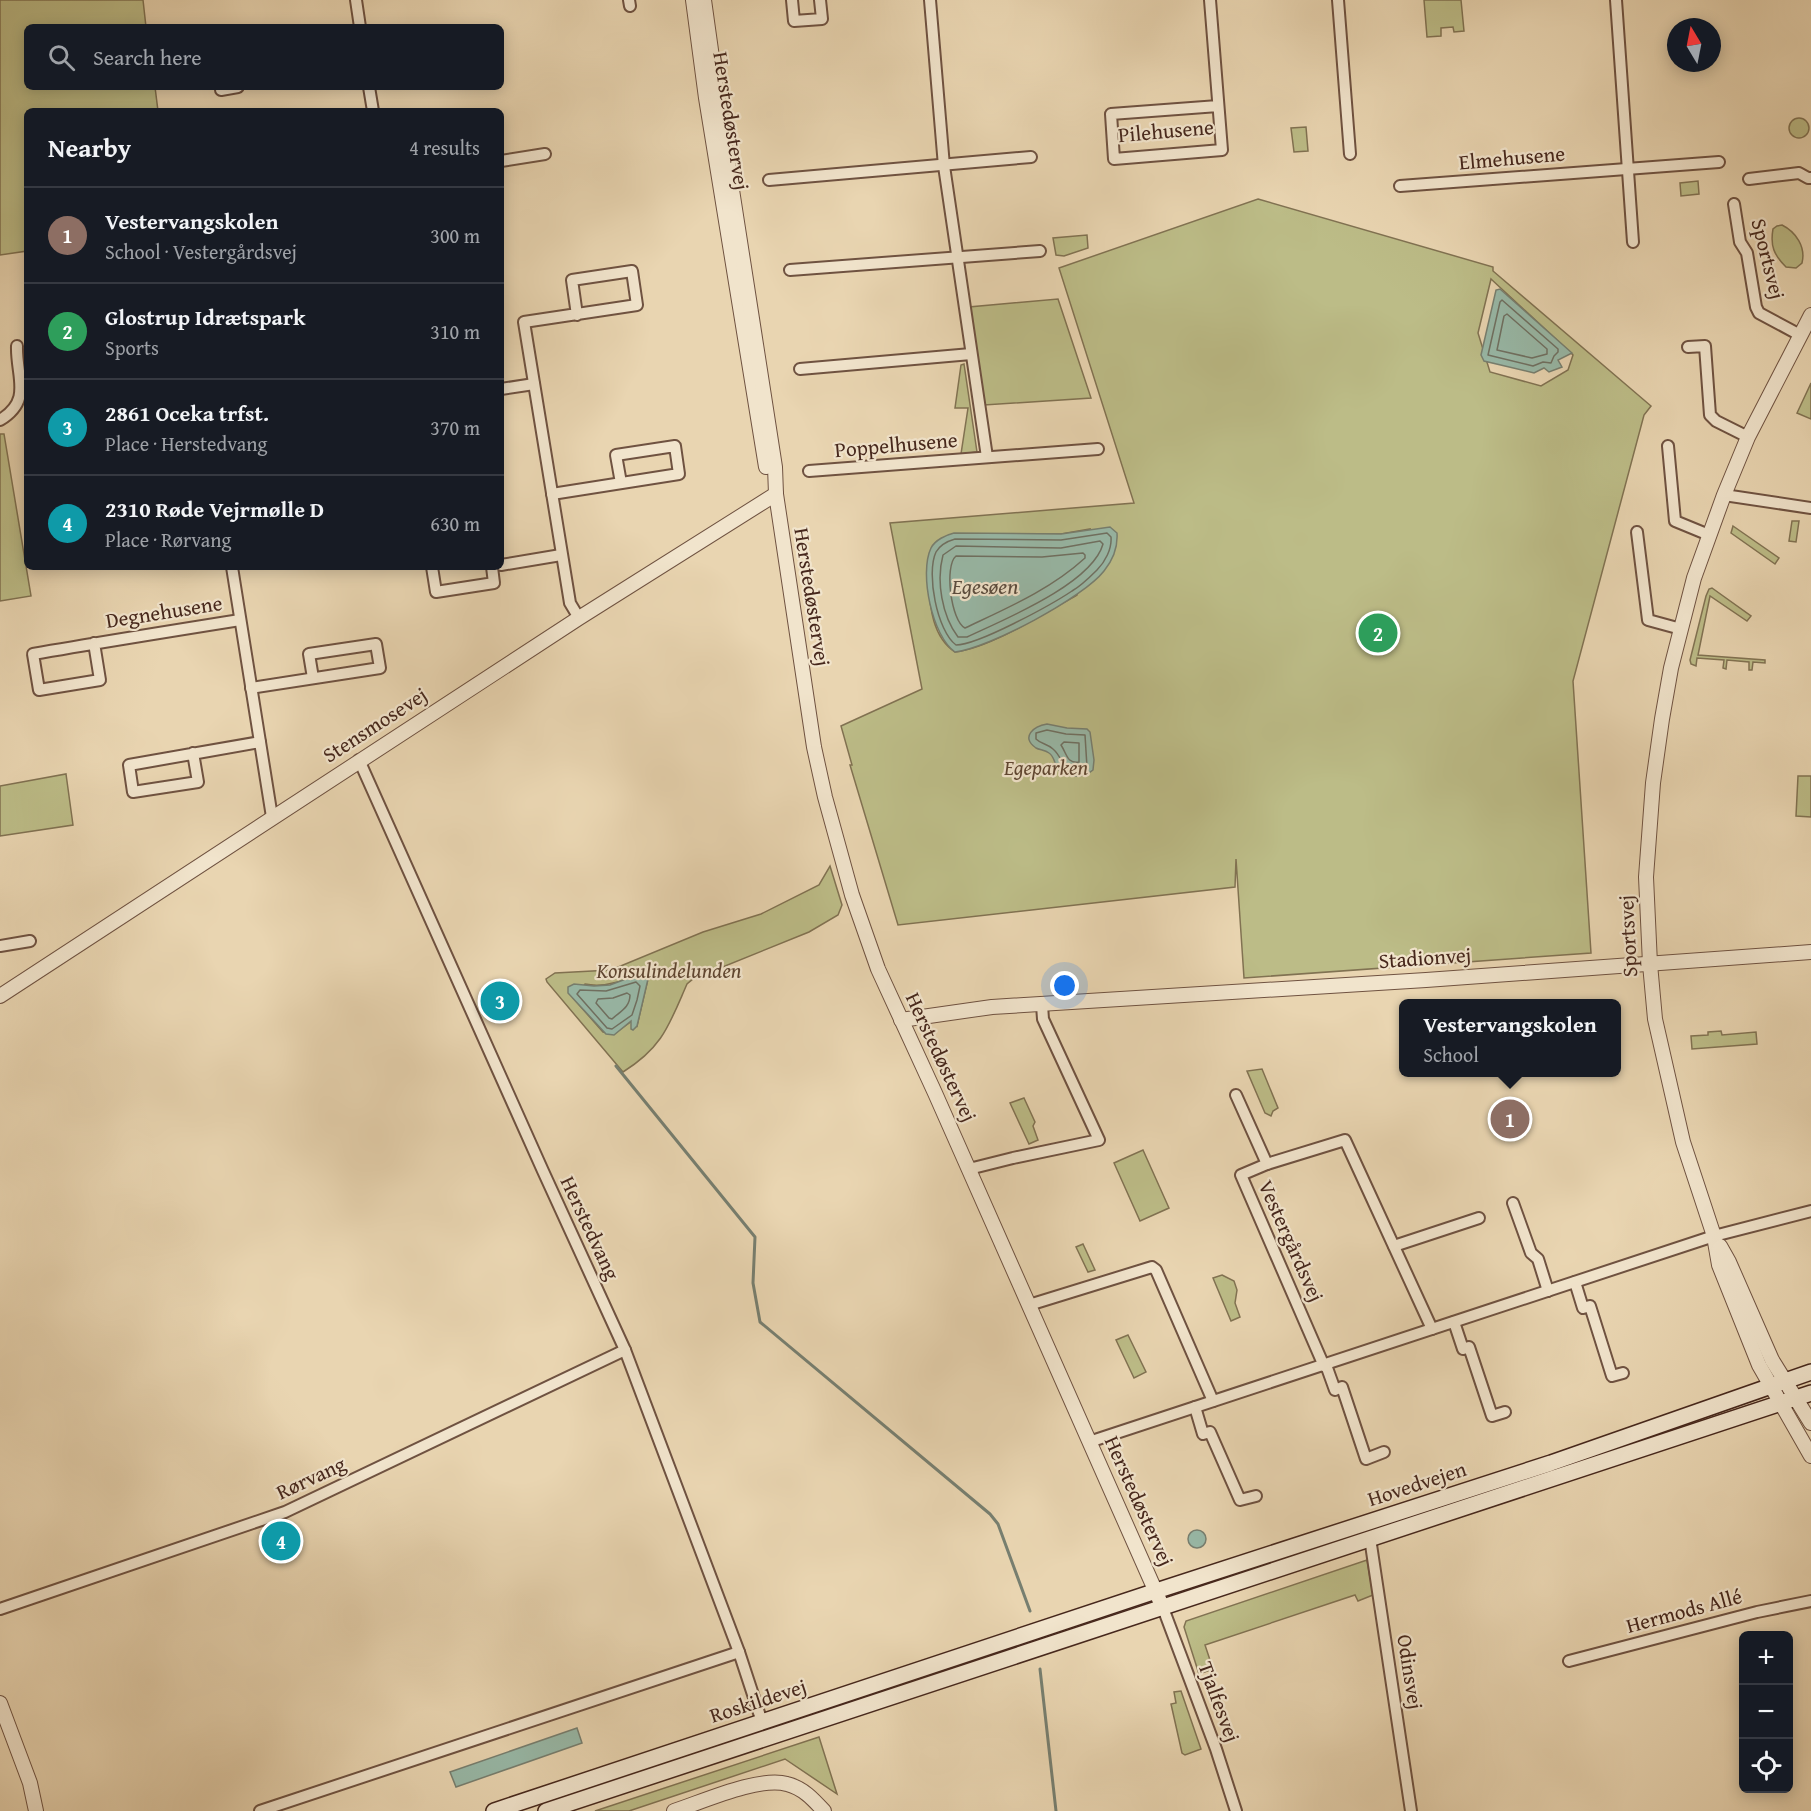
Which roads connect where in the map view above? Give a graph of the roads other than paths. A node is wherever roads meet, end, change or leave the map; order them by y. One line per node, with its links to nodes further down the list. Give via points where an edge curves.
1 (356, 0): 10 (street)
2 (693, 0): 47 (street, Herstedøstervej, via 765,464)
3 (704, 0): 47 (street, Herstedøstervej, via 775,467)
4 (792, 0): 5 (street, via 794,21 822,19)
5 (820, 0)
6 (930, 0): 19 (street, Poppelhusene)
7 (1210, 0): 12 (street, Pilehusene)
8 (1338, 0): 15 (street)
9 (1616, 0): 20 (street)
10 (360, 24)
11 (370, 90): 13 (street)
12 (1218, 106): 12 (street, Pilehusene, via 1111,114 1113,159 1222,150)
13 (372, 108)
14 (545, 154): 17 (street)
15 (1350, 154)
16 (1031, 157): 19 (street)
17 (504, 161)
18 (1719, 162): 20 (street, Elmehusene)
19 (944, 166): 23 (street); 28 (street, Poppelhusene)
20 (1627, 168): 24 (street, Elmehusene); 26 (street)
21 (1811, 178): 22 (street, via 1799,173)
22 (1749, 179)
23 (769, 180)
24 (1400, 186)
25 (1734, 204): 32 (street, Sportsvej, via 1759,313)
26 (1633, 242)
27 (1040, 251): 28 (street)
28 (958, 257): 29 (street); 35 (street, Poppelhusene)
29 (790, 270)
30 (578, 315): 30 (street, via 637,305 632,271 572,280); 37 (street, via 524,322)
31 (1811, 315): 32 (street, Sportsvej)
32 (1800, 335): 40 (street, Sportsvej)
33 (17, 346): 39 (street, via 21,393 18,405)
34 (1688, 347): 40 (street, via 1705,346 1710,415 1716,422)
35 (971, 354): 36 (street); 43 (street, Poppelhusene)
36 (800, 369)
37 (534, 384): 38 (street); 46 (street)
38 (504, 389)
39 (0, 420)
40 (1748, 437): 48 (street, Sportsvej)
41 (1668, 446): 51 (street, via 1675,521)
42 (1098, 449): 43 (street, Poppelhusene)
43 (987, 457): 44 (street, Poppelhusene)
44 (809, 471)
45 (621, 483): 45 (street, via 679,474 675,446 616,455); 46 (street)
46 (552, 494): 52 (street)
47 (776, 495): 57 (street, Stensmosevej); 73 (street, Herstedøstervej, via 825,797 852,895)
48 (1724, 495): 49 (street); 51 (street, Sportsvej)
49 (1811, 508)
50 (1637, 532): 59 (street, via 1648,620)
51 (1709, 535): 59 (street, Sportsvej)
52 (561, 555): 53 (street); 57 (street, via 570,603)
53 (504, 564)
54 (232, 570): 58 (street, Degnehusene)
55 (432, 570): 56 (street, via 436,592 494,583)
56 (492, 570)
57 (579, 618): 65 (street, Stensmosevej)
58 (240, 620): 60 (street, Degnehusene); 62 (street, Degnehusene)
59 (1681, 629): 70 (street, Sportsvej, via 1669,677 1653,783 1646,877)
60 (94, 644): 60 (street, Degnehusene, via 33,654 39,690 100,680)
61 (313, 678): 61 (street, via 380,668 376,644 309,654); 62 (street)
62 (251, 688): 63 (street, Degnehusene)
63 (260, 742): 64 (street); 66 (street, Degnehusene)
64 (193, 753): 64 (street, via 129,765 133,792 198,782)
65 (359, 760): 66 (street, Stensmosevej); 87 (street, Herstedvang)
66 (272, 817): 71 (street, Stensmosevej)
67 (30, 941): 68 (street)
68 (0, 946)
69 (1811, 952): 70 (street, Stadionvej)
70 (1650, 964): 72 (street, Stadionvej); 80 (street, Sportsvej, via 1665,1067 1683,1142)
71 (0, 996)
72 (1042, 1005): 73 (street, Stadionvej, via 992,1007); 76 (street, via 1043,1019 1099,1140)
73 (901, 1020): 76 (street, Herstedøstervej)
74 (1236, 1095): 75 (street)
75 (1267, 1164): 81 (street, Vestergårdsvej, via 1345,1140); 88 (street, Vestergårdsvej, via 1240,1175)
76 (969, 1169): 84 (street, Herstedøstervej)
77 (1513, 1203): 83 (street)
78 (1811, 1210): 80 (street)
79 (1479, 1218): 81 (street)
80 (1714, 1236): 82 (street); 91 (street, Sportsvej, via 1772,1360)
81 (1394, 1246): 86 (street, Vestergårdsvej)
82 (1575, 1282): 83 (street); 90 (street, via 1583,1308 1590,1306 1612,1376)
83 (1548, 1291): 85 (street)
84 (1029, 1305): 94 (street, via 1152,1267); 98 (street, Herstedøstervej)
85 (1454, 1322): 86 (street); 96 (street, via 1463,1349 1469,1347 1492,1416)
86 (1432, 1329): 88 (street)
87 (625, 1350): 106 (street, Rørvang, via 285,1512); 109 (street, Herstedvang)
88 (1325, 1365): 94 (street); 99 (street, Vestergårdsvej, via 1335,1390 1342,1387 1366,1458)
89 (1811, 1372): 91 (main road, Hovedvejen)
90 (1623, 1373)
91 (1778, 1383): 93 (street, Sportsvej); 103 (main road, Hovedvejen)
92 (1811, 1393): 93 (main road, Hovedvejen)
93 (1789, 1400): 97 (street); 100 (street); 102 (main road, Hovedvejen)
94 (1213, 1401): 95 (street)
95 (1195, 1407): 98 (street); 101 (street, via 1203,1434 1210,1432 1240,1500)
96 (1505, 1412)
97 (1811, 1424)
98 (1089, 1442): 103 (street, Herstedøstervej)
99 (1384, 1452)
100 (1811, 1456)
101 (1256, 1496)
102 (1370, 1538): 105 (main road, Hovedvejen); 122 (street, Odinsvej)
103 (1156, 1591): 105 (street, Herstedøstervej); 107 (main road, Hovedvejen)
104 (1811, 1601): 110 (street, Hermods Allé)
105 (1163, 1608): 108 (main road, Hovedvejen); 121 (street, Tjalfesvej)
106 (0, 1609)
107 (1035, 1631): 112 (main road, Roskildevej)
108 (1038, 1649): 118 (main road, Roskildevej)
109 (739, 1652): 112 (street, Herstedvang); 116 (street)
110 (1569, 1661)
111 (0, 1703): 113 (street)
112 (762, 1722): 117 (main road, Roskildevej)
113 (30, 1783): 114 (street); 115 (street)
114 (36, 1811)
115 (47, 1811)
116 (260, 1811)
117 (494, 1811)
118 (546, 1811)
119 (674, 1811): 120 (street, via 776,1782 804,1791)
120 (824, 1811)
121 (1236, 1811)
122 (1411, 1811)

